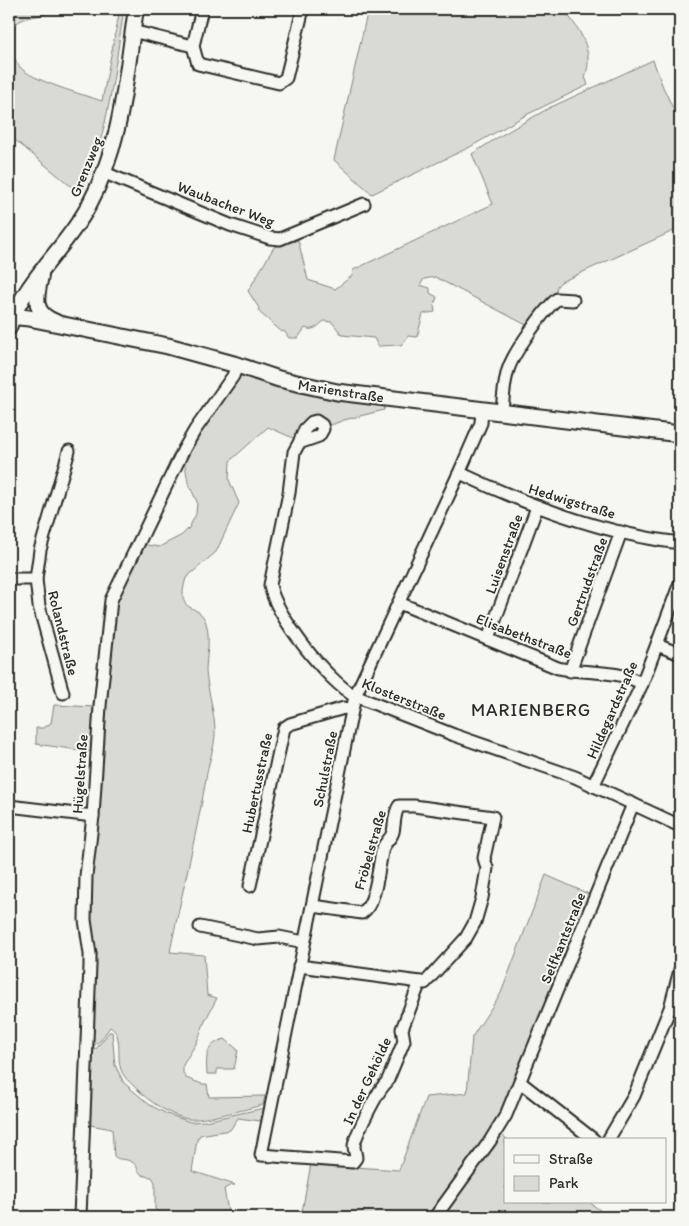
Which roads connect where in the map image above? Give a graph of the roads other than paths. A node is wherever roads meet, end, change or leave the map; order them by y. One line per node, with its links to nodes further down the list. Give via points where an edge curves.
1 (136, 9): 4 (street, Grenzweg)
2 (202, 9): 5 (street)
3 (303, 9): 5 (street, via 286,78 279,83 198,64)
4 (132, 31): 5 (street); 6 (street, Grenzweg, via 122,111)
5 (193, 46)
6 (105, 173): 7 (street, Waubacher Weg, via 230,225 270,238 280,239); 8 (street, Grenzweg, via 87,209)
7 (364, 204)
8 (43, 270): 10 (street, Grenzweg); 11 (street, via 37,294 38,305 46,318)
9 (573, 300): 14 (street, via 557,299 549,305 519,350 509,368)
10 (10, 320): 11 (main road, Marienstraße, via 29,318)
11 (59, 324): 12 (main road, Marienstraße, via 168,346)
12 (237, 365): 13 (main road, Marienstraße, via 279,380 337,392); 37 (street, Hügelstraße, via 184,449 111,600)
13 (482, 410): 14 (main road, Marienstraße); 18 (street, Schulstraße, via 481,423)
14 (502, 412): 15 (main road, Marienstraße)
15 (680, 434)
16 (299, 443): 32 (street, Klosterstraße, via 294,452 271,591 311,655)
17 (69, 452): 23 (street, Rolandstraße, via 40,550)
18 (460, 473): 19 (street, Hedwigstraße); 25 (street, Schulstraße)
19 (537, 507): 20 (street, Hedwigstraße); 26 (street, Luisenstraße)
20 (622, 532): 21 (street, Hedwigstraße); 29 (street, Gertrudstraße)
21 (680, 543)
22 (9, 579): 23 (street, Rolandstraße)
23 (36, 579): 31 (street, Rolandstraße, via 39,606)
24 (680, 584): 27 (street, Hildegardstraße)
25 (398, 603): 26 (street, Elisabethstraße); 32 (street, Schulstraße)
26 (488, 639): 29 (street, Elisabethstraße)
27 (657, 645): 28 (street); 30 (street, Hildegardstraße)
28 (680, 654)
29 (570, 671): 30 (street, Elisabethstraße, via 618,674)
30 (642, 684): 34 (street, Hildegardstraße)
31 (63, 693)
32 (355, 696): 33 (street, Schulstraße); 34 (street, Klosterstraße)
33 (352, 710): 39 (street, Hubertusstraße, via 344,708 284,728); 40 (street, Schulstraße)
34 (593, 786): 35 (street, Klosterstraße)
35 (633, 804): 38 (street, Klosterstraße); 46 (street, Selfkantstraße)
36 (9, 806): 37 (street)
37 (93, 816): 50 (street, Hügelstraße, via 85,893 90,966)
38 (680, 826)
39 (250, 886)
40 (313, 906): 42 (street, Schulstraße); 45 (street, Fröbelstraße, via 362,913 366,910 399,806 493,817 484,858 487,868 475,922 466,938 426,983)
41 (200, 928): 42 (street, via 211,936 258,939 279,936)
42 (304, 942): 43 (street, Schulstraße)
43 (299, 966): 45 (street); 49 (street, Schulstraße)
44 (680, 970): 48 (street, via 670,1008 636,1092)
45 (420, 982): 49 (street, In der Gehölde, via 402,1029 404,1041 386,1082 372,1102 354,1146 355,1161)
46 (520, 1082): 47 (street); 51 (street, Selfkantstraße, via 490,1141)
47 (591, 1138)
48 (609, 1138)
49 (261, 1155)
50 (80, 1217)
51 (435, 1217)

